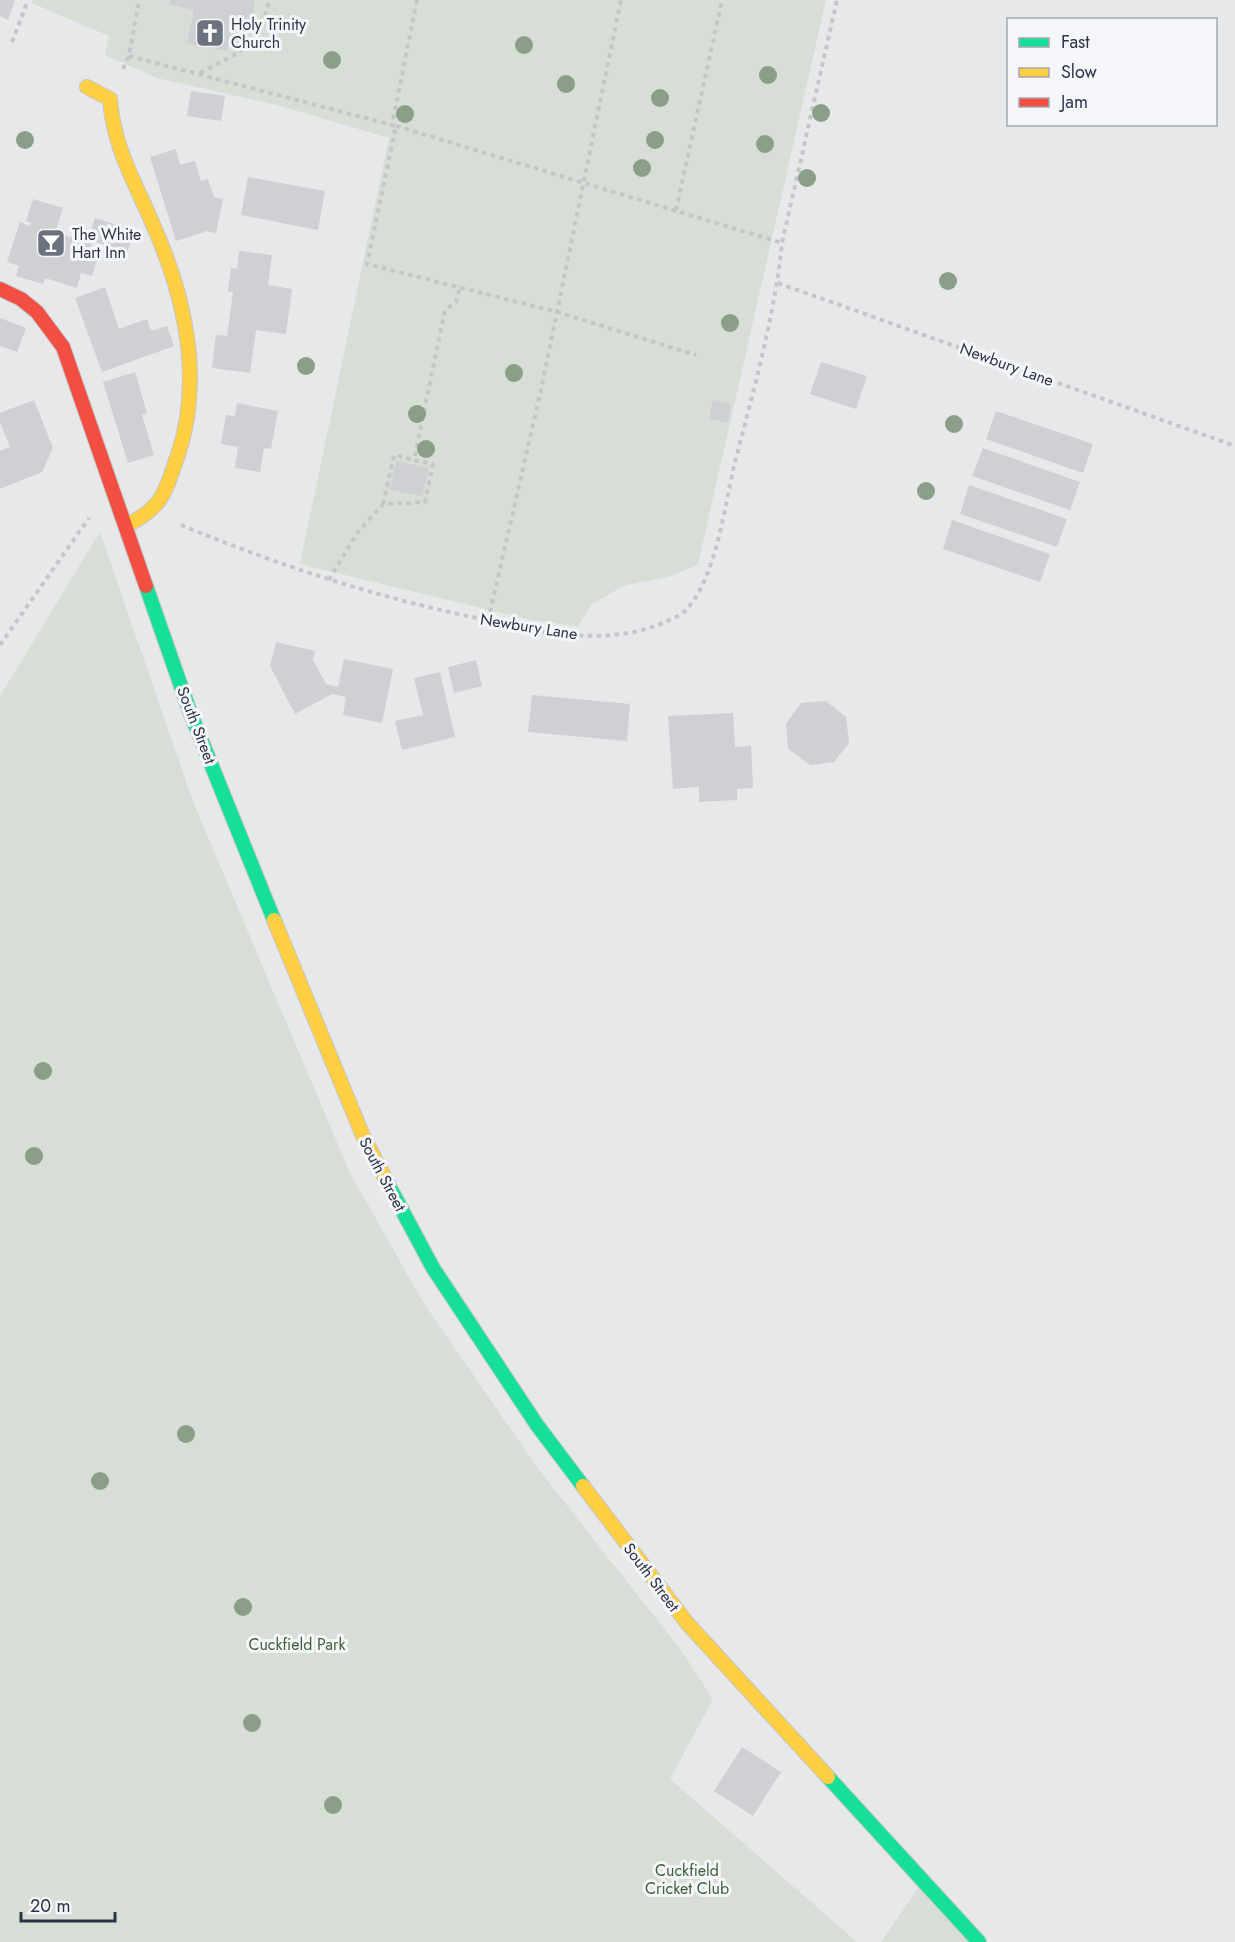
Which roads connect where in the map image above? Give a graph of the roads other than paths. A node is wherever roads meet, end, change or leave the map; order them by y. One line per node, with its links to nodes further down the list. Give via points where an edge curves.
1 (87, 87): 3 (main road, via 110,99 117,150 173,271 185,316 190,360 182,441 169,481 150,513)
2 (0, 289): 3 (main road, South Street, via 23,298 47,321 63,347)
3 (126, 526): 4 (main road, South Street, via 190,712 309,1006 363,1136 433,1268 537,1425 687,1623)
4 (979, 1942)

